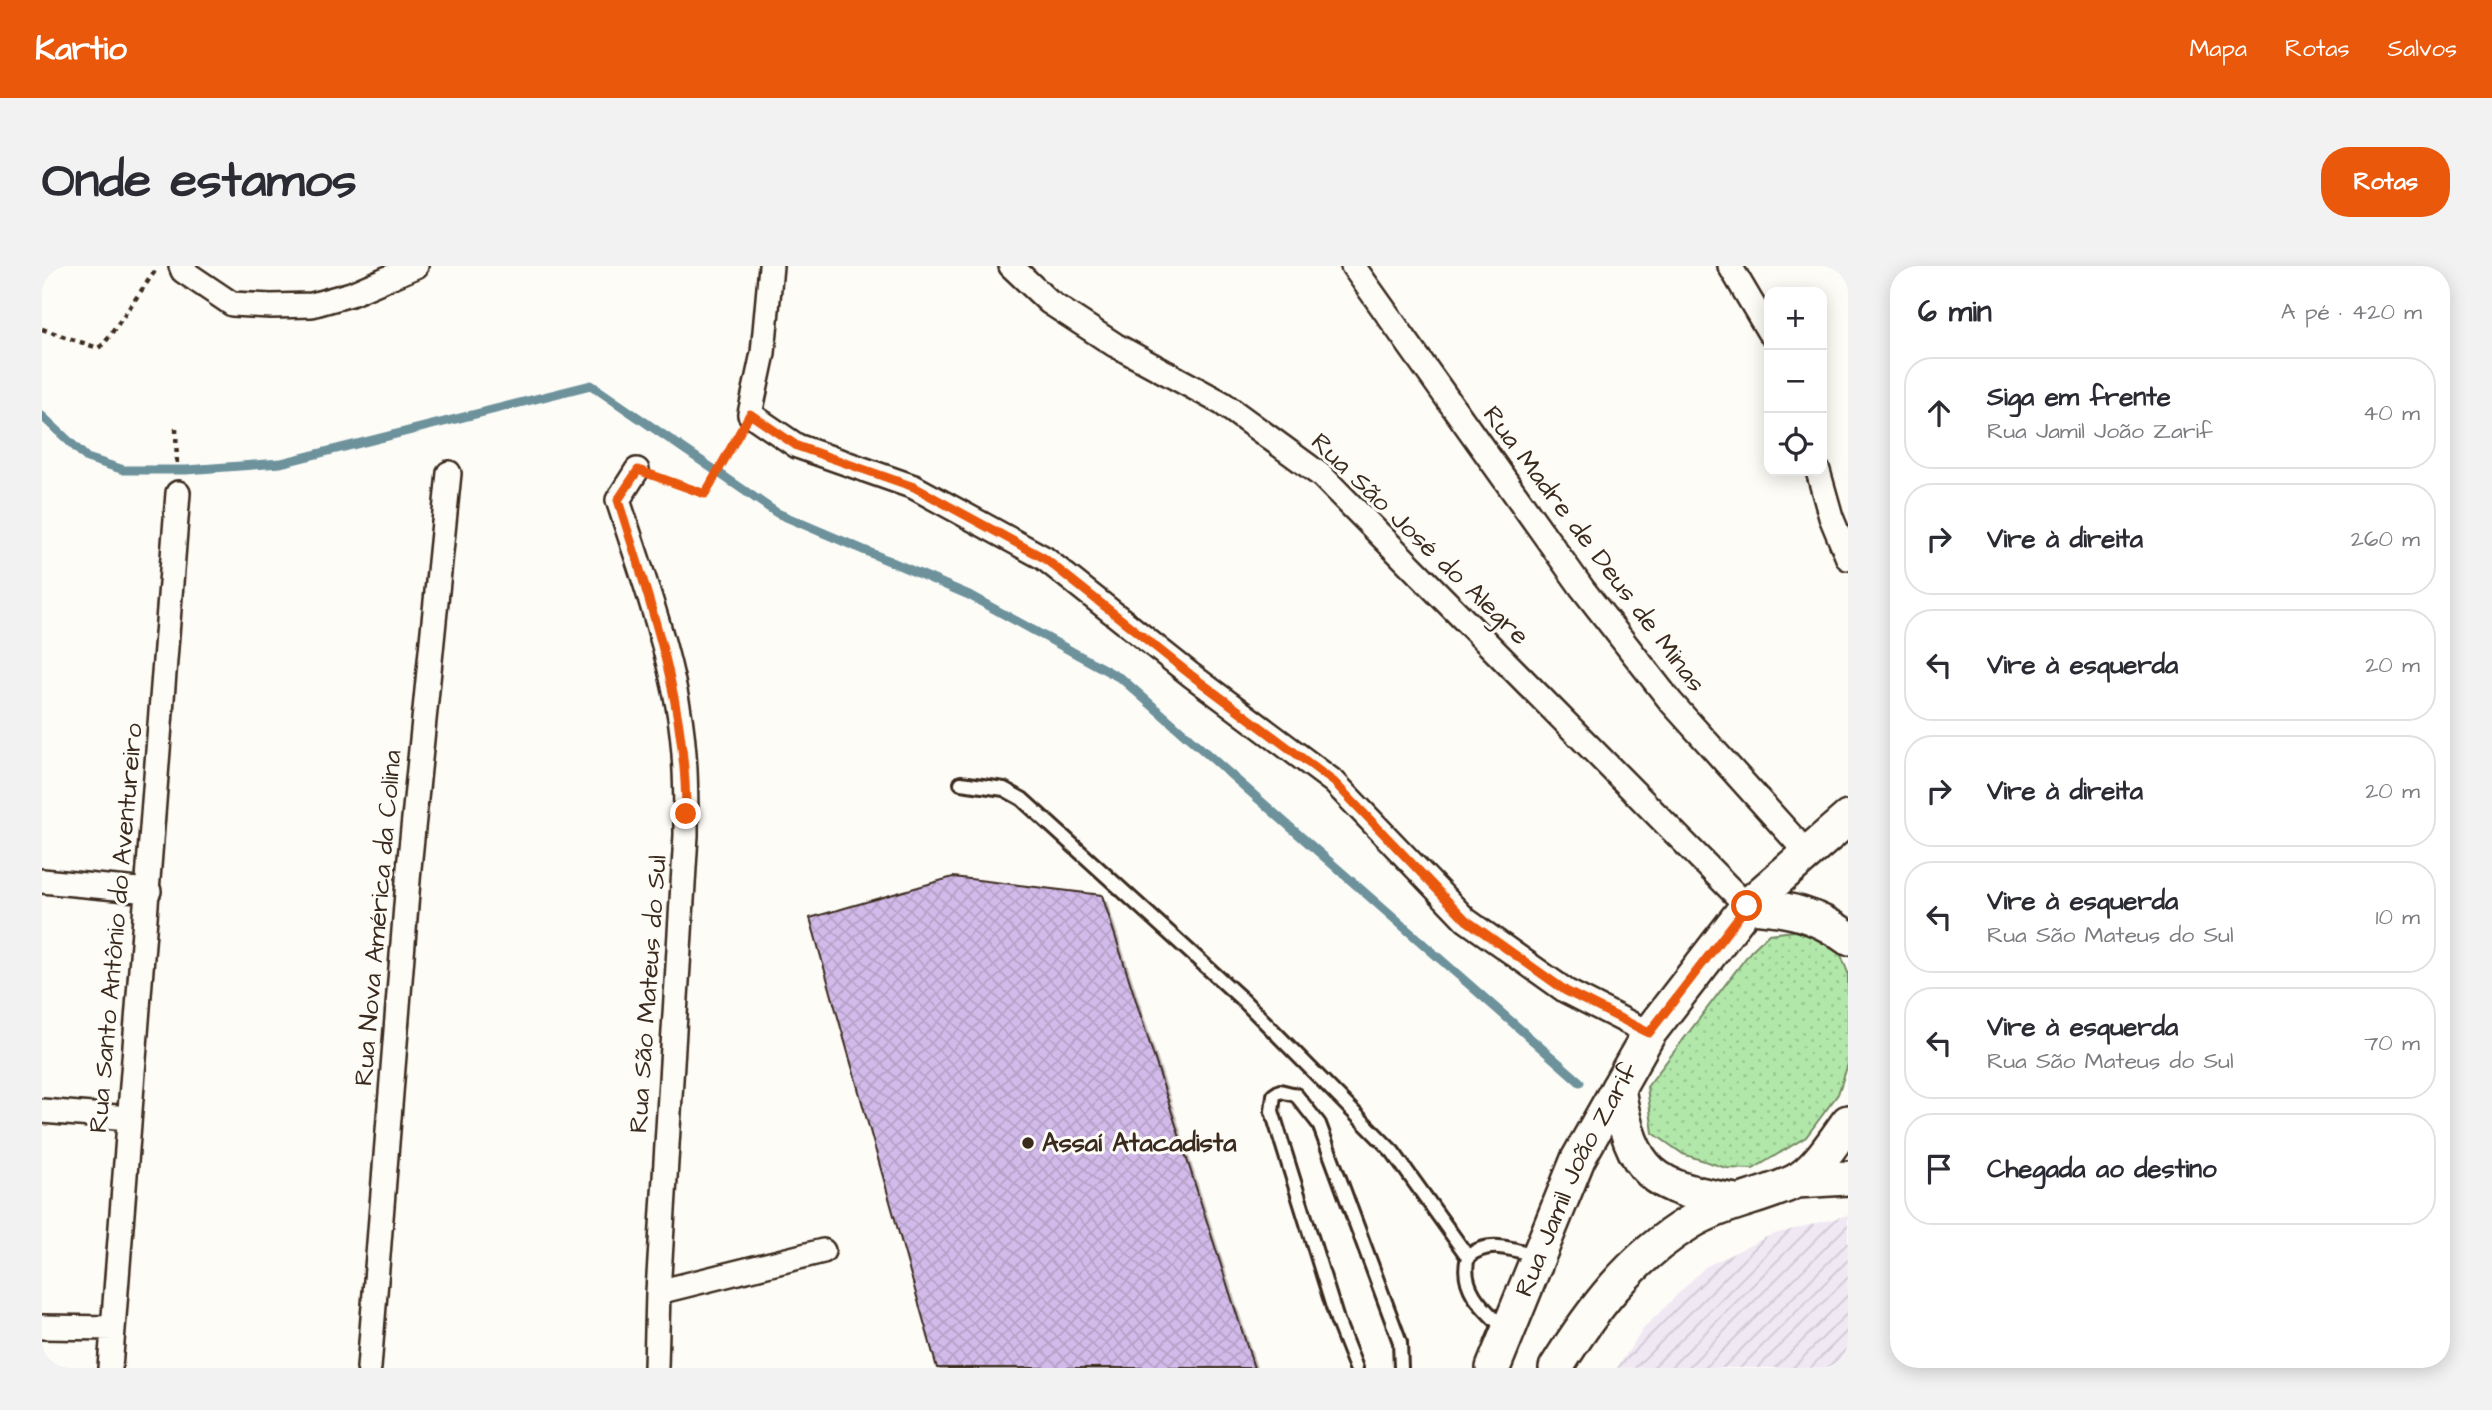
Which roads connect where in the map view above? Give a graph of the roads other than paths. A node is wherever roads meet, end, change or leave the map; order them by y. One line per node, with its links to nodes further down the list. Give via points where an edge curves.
1 (181, 266): 2 (street, via 232,304 271,306 312,305)
2 (416, 266)
3 (771, 266): 20 (street, via 763,353 750,414 797,446 914,487 1044,558 1334,782 1466,920 1566,991)
4 (1011, 266): 18 (street, Rua São José do Alegre, via 1049,302 1115,345 1222,403 1322,476)
5 (1353, 266): 15 (street, Rua Madre de Deus de Minas, via 1582,588 1671,702)
6 (1730, 266): 7 (street)
7 (1764, 324)
8 (638, 470): 31 (street, Rua São Mateus do Sul, via 618,500 667,653 686,771)
9 (449, 473): 36 (street, Rua Nova América da Colina, via 409,868)
10 (1819, 476): 12 (street)
11 (178, 493): 17 (street, Rua Santo Antônio do Aventureiro)
12 (1848, 558)
13 (961, 783): 30 (lane, via 1004,789 1022,799 1244,1001 1393,1152)
14 (1848, 818): 15 (main road, Rua Jamil João Zarif)
15 (1807, 852): 18 (main road, Rua Jamil João Zarif)
16 (42, 881): 17 (street)
17 (149, 891): 23 (street, Rua Santo Antônio do Aventureiro)
18 (1747, 906): 19 (main road, via 1796,911 1826,922); 20 (main road, Rua Jamil João Zarif)
19 (1848, 938)
20 (1649, 1033): 21 (main road, Rua Jamil João Zarif)
21 (1618, 1088): 27 (main road, via 1623,1125 1635,1153 1653,1174 1676,1189); 29 (main road, Rua Jamil João Zarif, via 1578,1159)
22 (42, 1111): 23 (street)
23 (129, 1118): 33 (street, Rua Santo Antônio do Aventureiro)
24 (1848, 1122): 26 (main road, via 1828,1150)
25 (1848, 1178): 26 (main road)
26 (1796, 1181): 27 (main road)
27 (1736, 1201): 41 (main road, via 1690,1222 1630,1268 1596,1307)
28 (823, 1251): 31 (street)
29 (1537, 1256): 30 (lane, via 1490,1247); 34 (main road, Rua Jamil João Zarif)
30 (1468, 1257): 34 (lane, via 1464,1270 1473,1296)
31 (657, 1292): 37 (street, Rua São Mateus do Sul)
32 (42, 1327): 33 (street)
33 (113, 1328): 35 (street, Rua Santo Antônio do Aventureiro)
34 (1507, 1331): 40 (main road, Rua Jamil João Zarif)
35 (110, 1368)
36 (369, 1368)
37 (656, 1368)
38 (1356, 1368): 39 (lane, via 1272,1111 1280,1091 1296,1095 1319,1124 1400,1342)
39 (1401, 1368)
40 (1493, 1368)
41 (1556, 1368)

